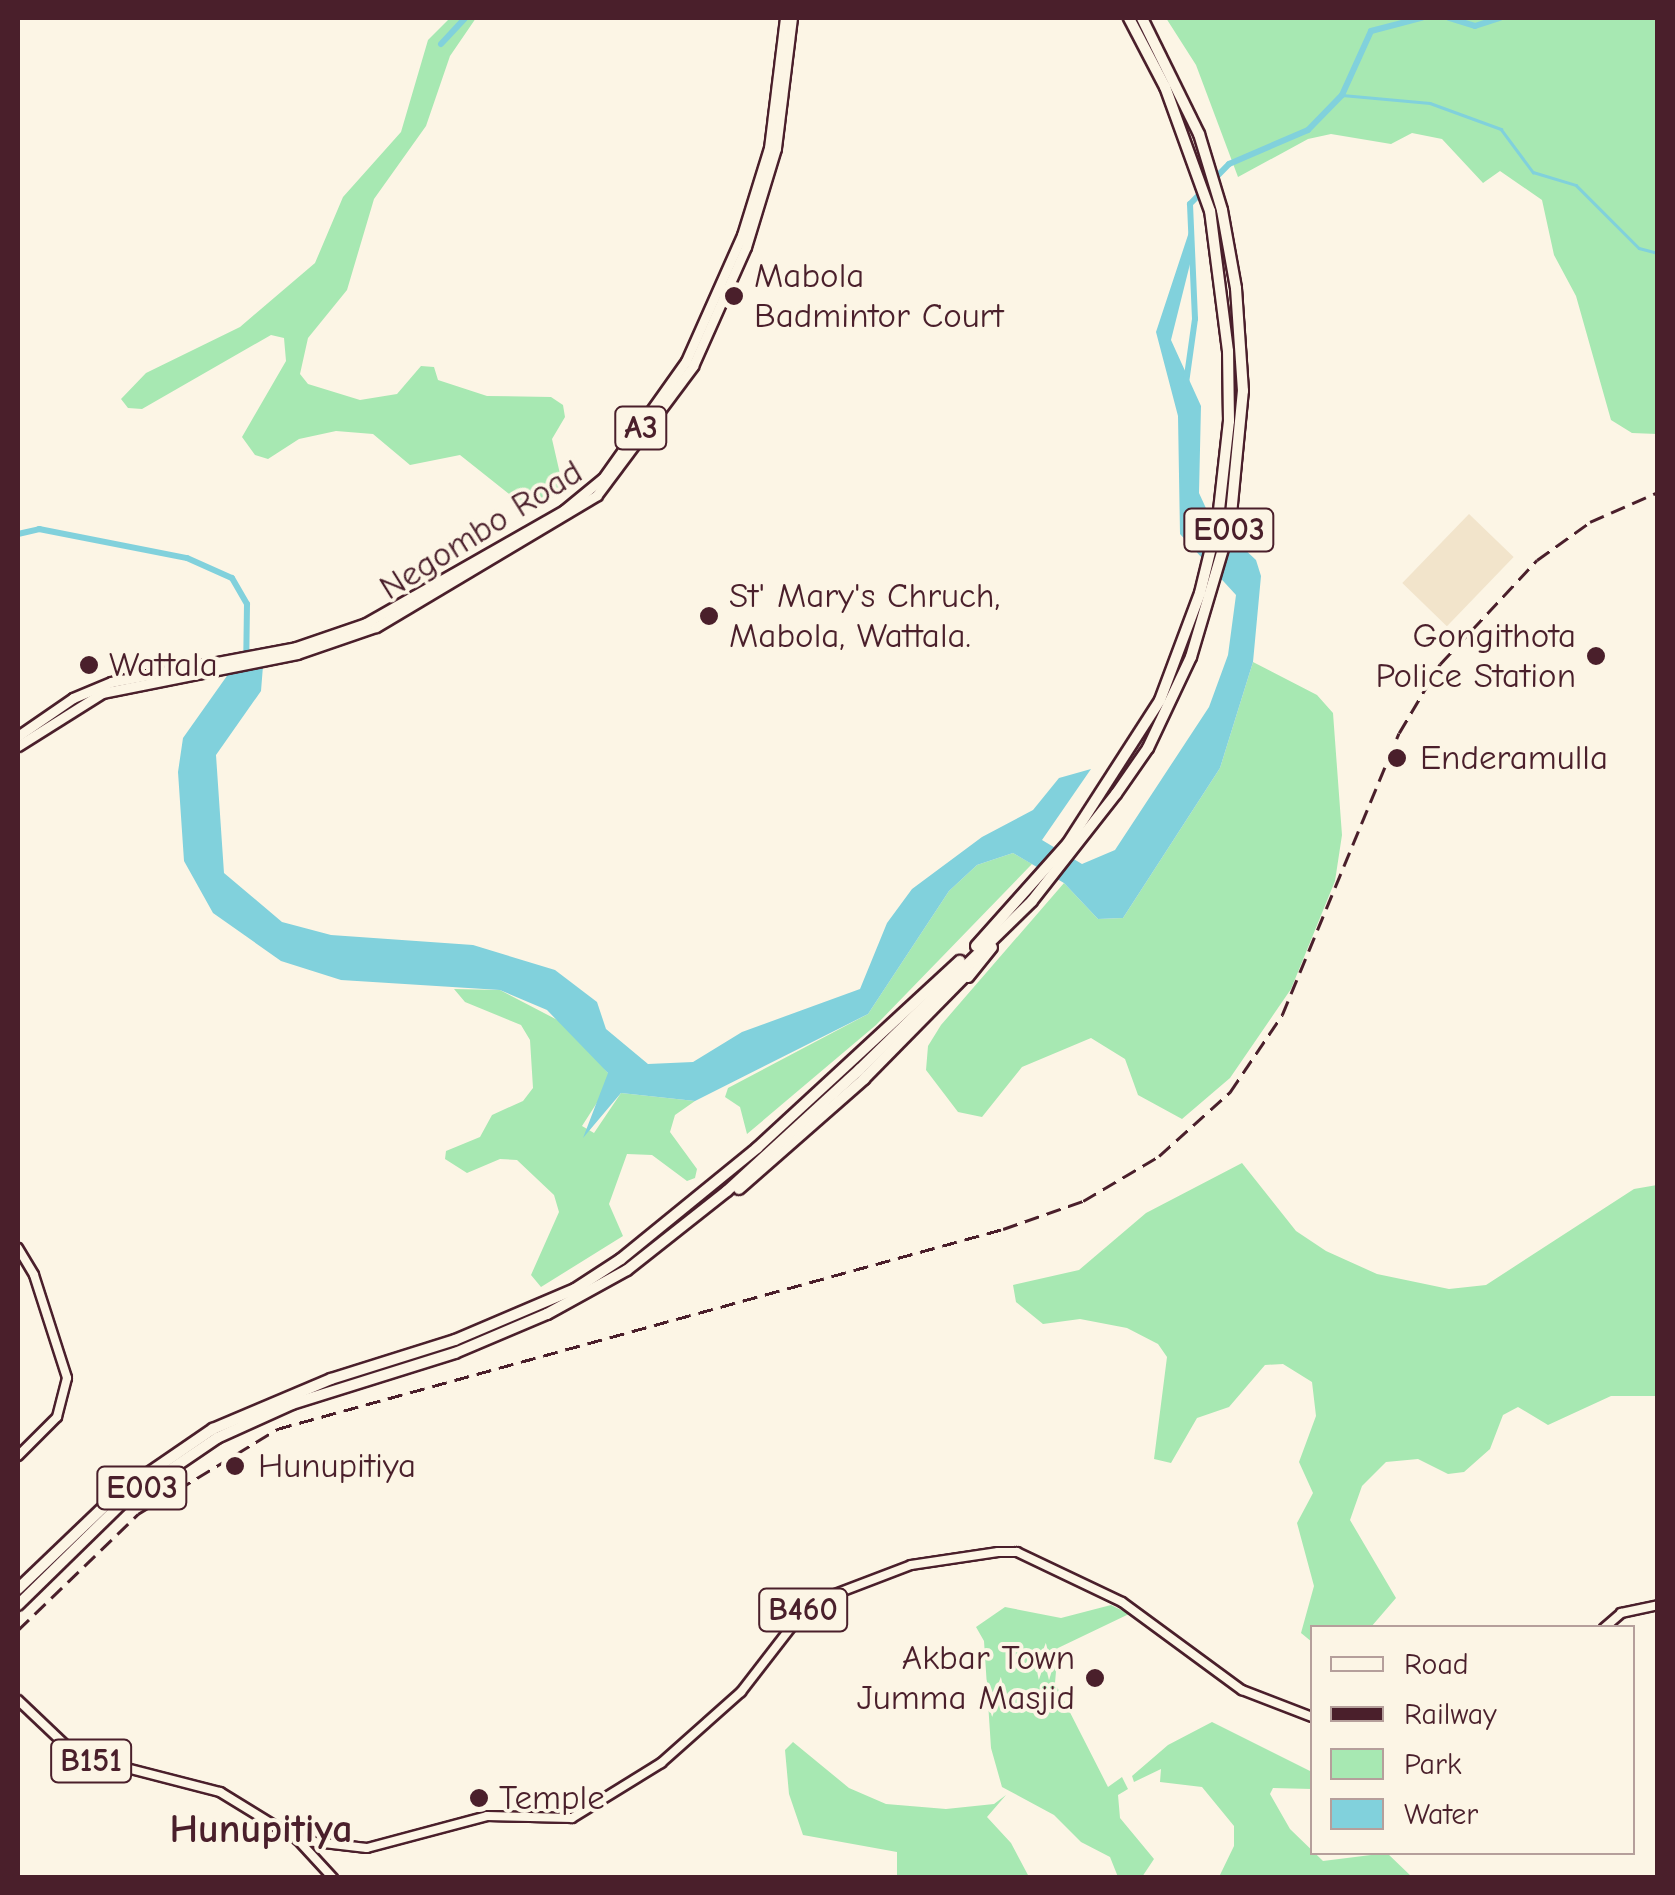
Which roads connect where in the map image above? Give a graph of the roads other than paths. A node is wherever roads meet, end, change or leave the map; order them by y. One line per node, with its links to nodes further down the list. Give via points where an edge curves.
1 (788, 18): 4 (highway, Negombo Road / A3, via 776,148 746,246 693,366 620,471 572,513 376,627)
2 (1129, 18): 7 (highway, E003, via 1187,140 1210,211 1230,420 1218,519 1200,592 1160,700)
3 (1142, 18): 7 (highway, E003, via 1199,134 1222,210 1243,352 1230,525 1190,657 1162,720)
4 (228, 665): 5 (highway, Negombo Road / A3, via 100,686); 6 (highway, Negombo Road / A3, via 102,692)
5 (18, 736)
6 (18, 746)
7 (1044, 881): 8 (highway, E003); 13 (highway, E003, via 743,1160)
8 (1032, 901): 9 (highway); 10 (highway, E003)
9 (1014, 922): 10 (highway, via 860,1075); 11 (highway, via 864,1079 728,1198)
10 (699, 1215): 11 (highway, E003)
11 (678, 1232): 13 (highway, E003)
12 (18, 1248): 15 (main road, via 34,1275 67,1378 57,1416)
13 (577, 1293): 14 (highway, E003, via 455,1353)
14 (290, 1400): 16 (highway, E003, via 212,1428 148,1469); 17 (highway, E003, via 156,1477 89,1532)
15 (18, 1456)
16 (18, 1589)
17 (18, 1605)
18 (1658, 1605): 19 (main road, via 1621,1613)
19 (1607, 1625)
20 (18, 1700): 22 (main road, B151, via 76,1755 220,1792)
21 (1310, 1716): 22 (main road, B460, via 1242,1690 1122,1602 1017,1552 998,1552 911,1565 808,1604 727,1705 661,1763 572,1818 470,1819 367,1848)
22 (298, 1840): 23 (main road)
23 (332, 1878)

